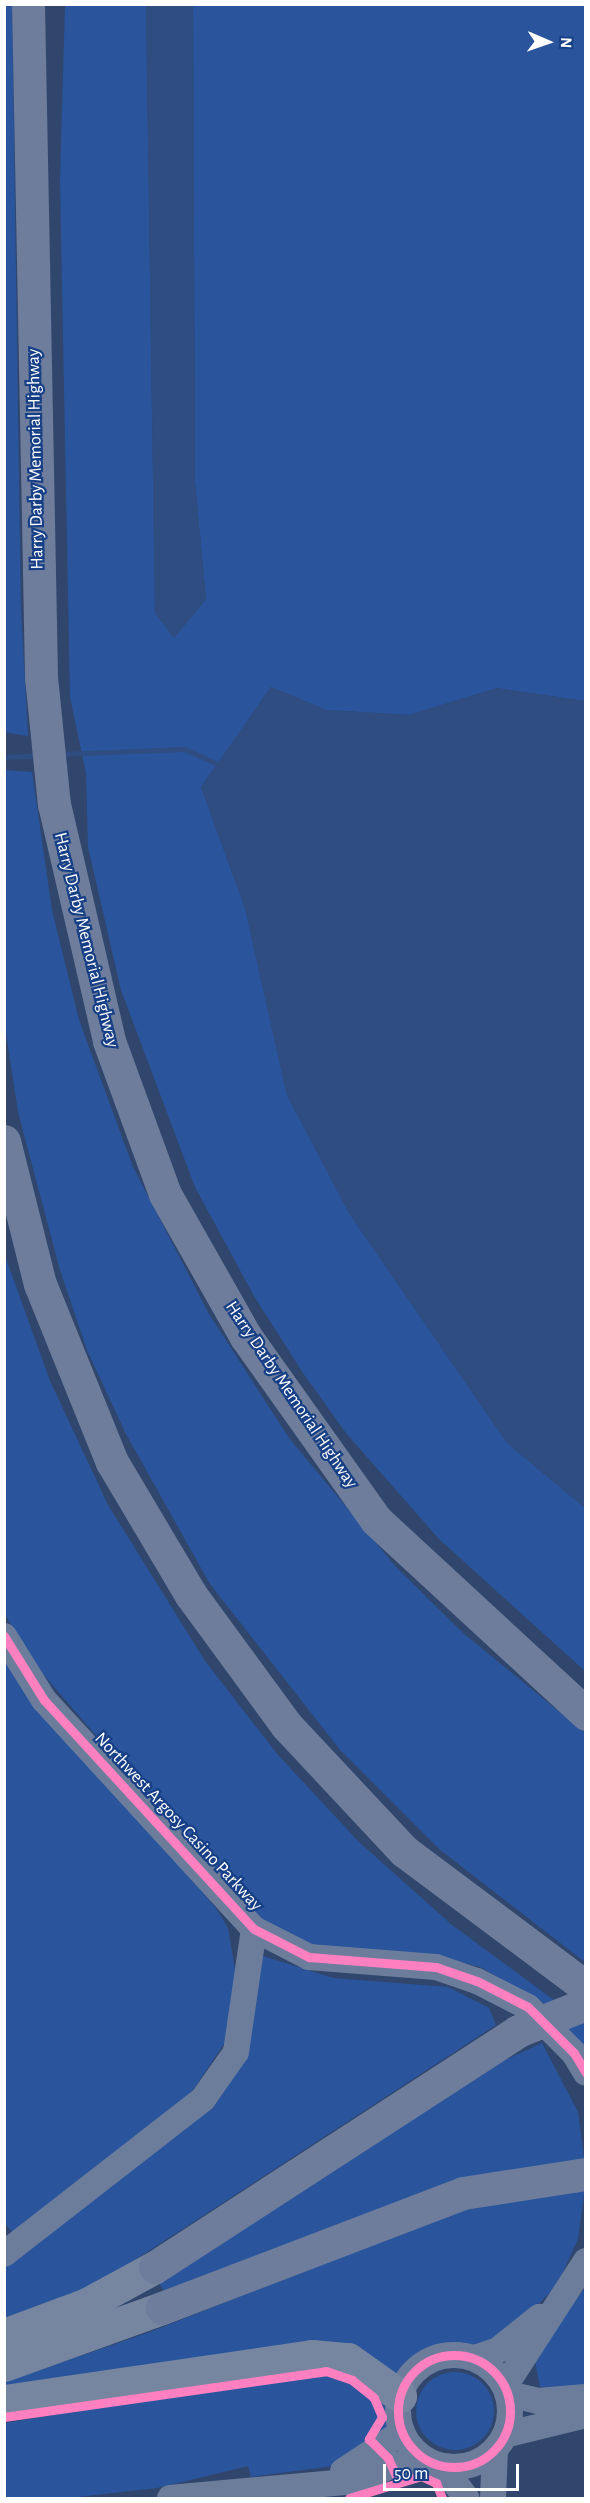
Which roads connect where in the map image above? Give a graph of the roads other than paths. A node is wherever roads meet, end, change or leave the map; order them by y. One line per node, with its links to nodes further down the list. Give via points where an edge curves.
1 (28, 4): 4 (highway, Harry Darby Memorial Highway, via 41,677 54,804 109,1041 165,1194 246,1337 376,1520)
2 (4, 1140): 6 (highway, via 40,1284 112,1462 190,1595 287,1726 404,1851)
3 (4, 1636): 5 (street, Northwest Argosy Casino Parkway, via 44,1700)
4 (585, 1714)
5 (254, 1929): 8 (street, Northwest Argosy Casino Parkway, via 309,1957 436,1967 477,1980 528,2007 574,2054); 10 (street, via 236,2052 203,2099)
6 (585, 1987)
7 (585, 2004): 12 (highway, bridge, via 518,2031)
8 (585, 2073)
9 (581, 2174): 14 (highway, via 463,2193)
10 (4, 2254)
11 (585, 2261): 13 (street)
12 (155, 2267): 15 (main road, via 87,2304)
13 (564, 2300): 16 (street, via 498,2350); 18 (street)
14 (162, 2308): 17 (main road)
15 (4, 2335)
16 (474, 2358): 18 (street); 19 (street, via 437,2357 421,2366)
17 (4, 2365)
18 (507, 2390): 20 (street, via 538,2401); 24 (street)
19 (400, 2396): 21 (main road, via 348,2359 312,2356); 23 (street)
20 (585, 2397)
21 (4, 2401)
22 (585, 2415): 24 (street)
23 (402, 2432): 25 (street); 26 (street)
24 (500, 2443): 25 (street, via 479,2462); 29 (street)
25 (434, 2463): 26 (street, via 393,2465 358,2481); 28 (street)
26 (326, 2484): 27 (street)
27 (170, 2499)
28 (466, 2499)
29 (493, 2499)

